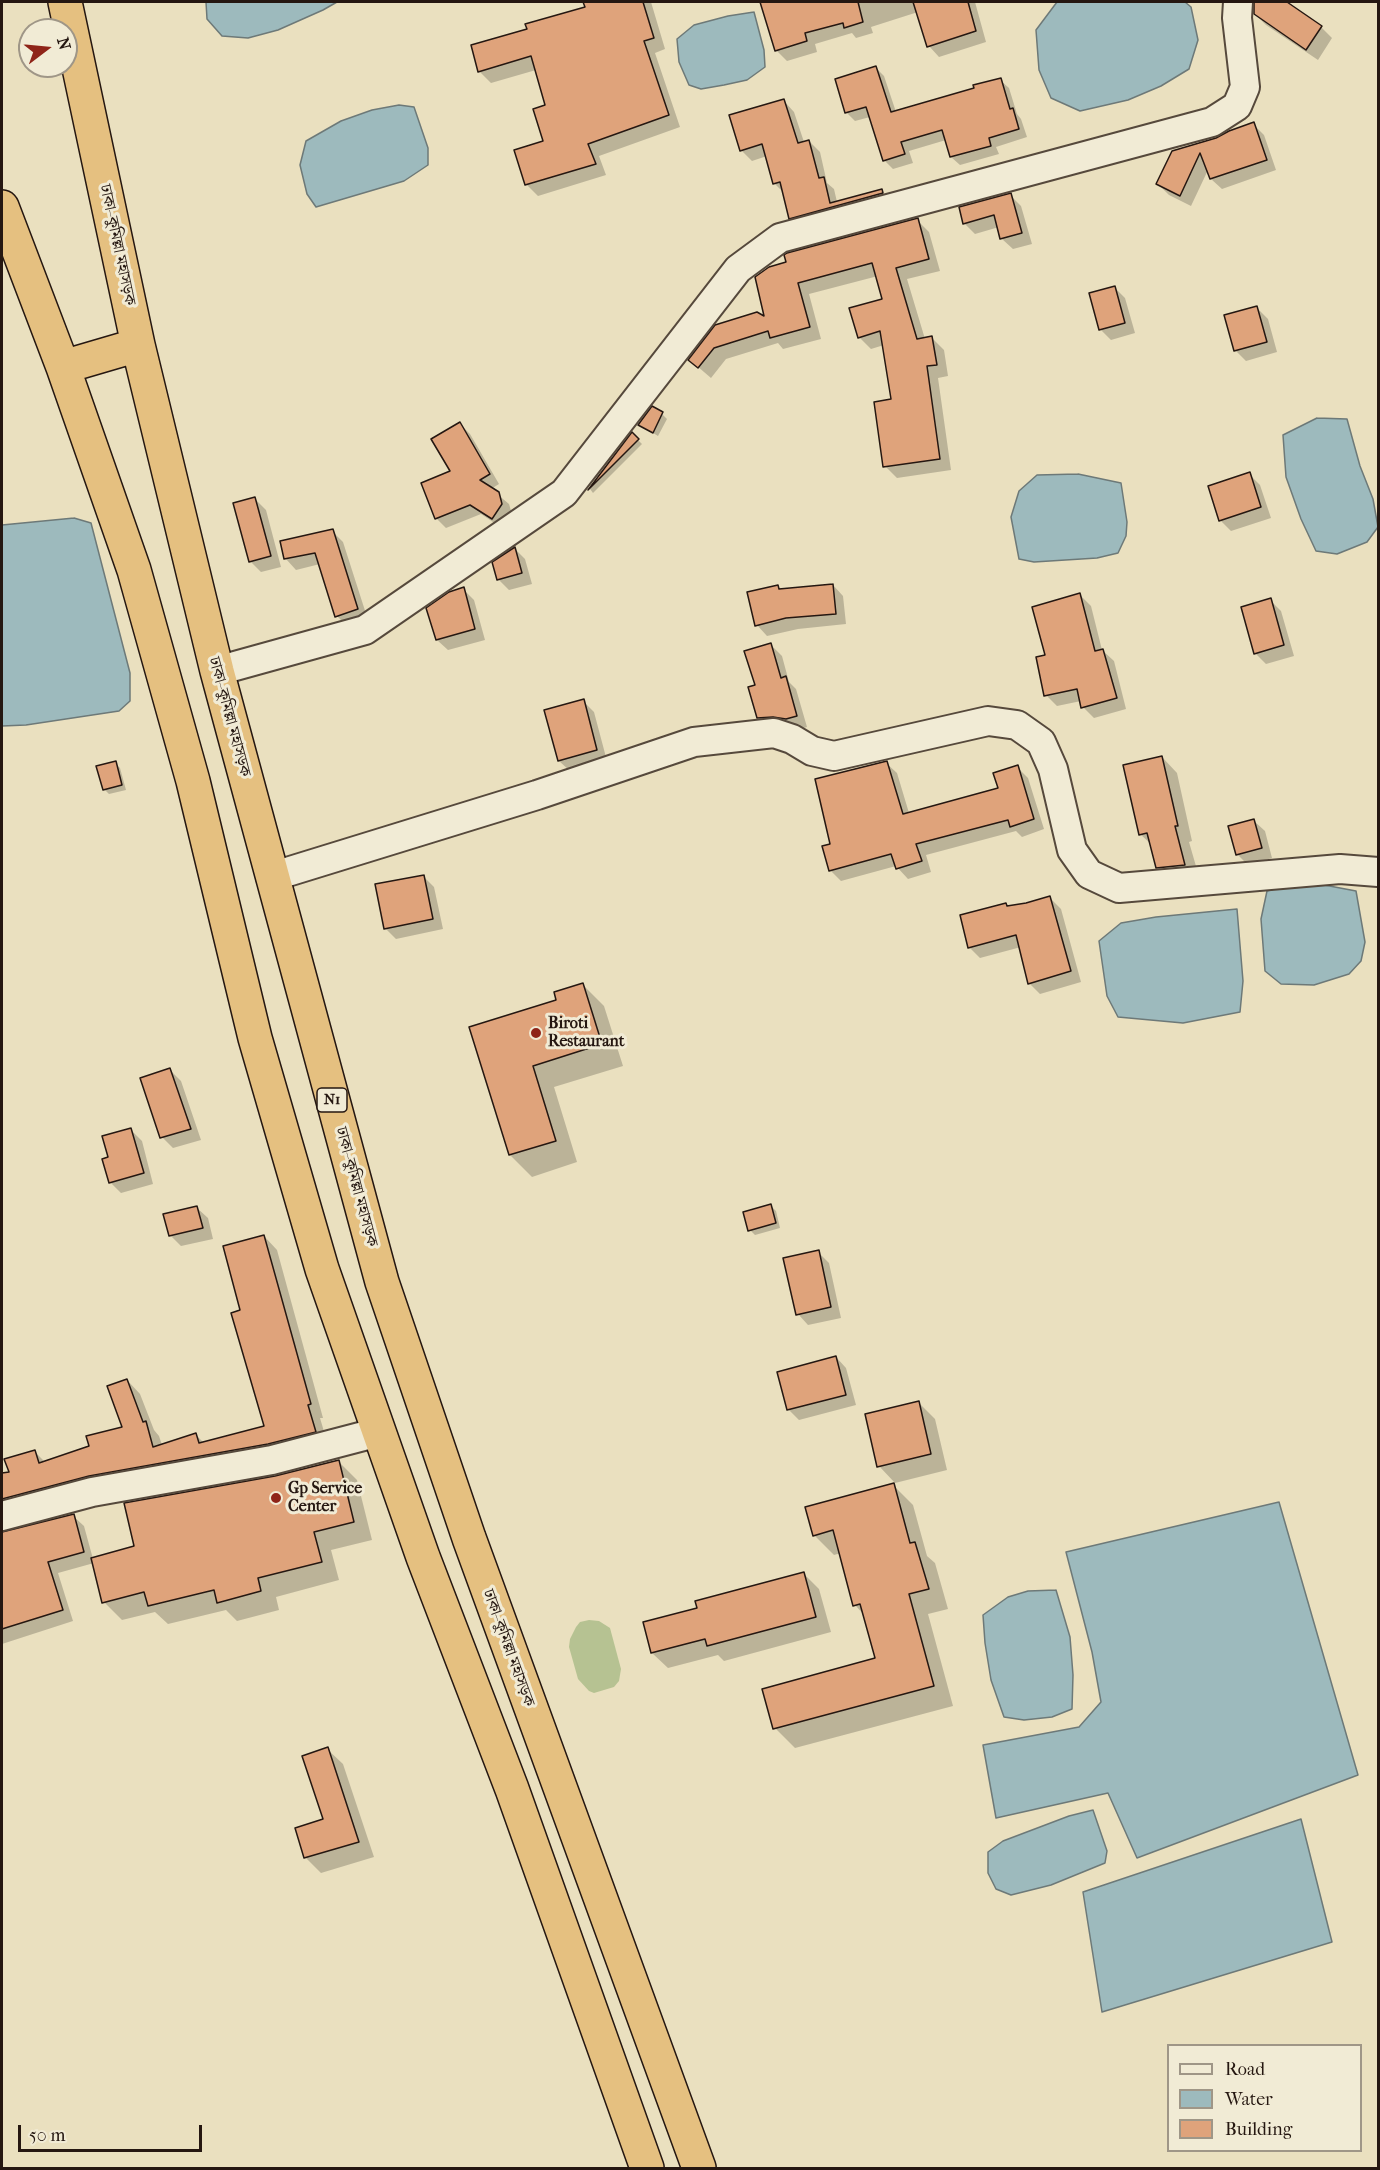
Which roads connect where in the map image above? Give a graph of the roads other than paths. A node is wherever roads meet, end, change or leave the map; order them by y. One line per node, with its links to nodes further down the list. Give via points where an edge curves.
1 (65, 2): 4 (highway, ঢাকা–কুমিল্লা মহাসড়ক / N1)
2 (1238, 2): 6 (street, via 1245,87 1237,106 1212,122 780,238 738,269 564,493 365,630)
3 (2, 207): 5 (highway)
4 (138, 345): 5 (highway); 6 (highway, ঢাকা–কুমিল্লা মহাসড়ক / N1)
5 (63, 367): 9 (highway, via 134,570 193,781 258,1049 322,1269)
6 (217, 671): 8 (highway, ঢাকা–কুমিল্লা মহাসড়ক / N1)
7 (1378, 872): 8 (street, via 1340,869 1119,888 1089,874 1072,850 1053,769 1041,742 1017,725 988,721 834,756 812,751 774,733 694,742)
8 (271, 877): 11 (highway, ঢাকা–কুমিল্লা মহাসড়ক / N1, via 382,1282)
9 (379, 1432): 10 (street, via 272,1460 92,1492); 12 (highway)
10 (2, 1516)
11 (554, 1772): 12 (highway); 14 (highway, ঢাকা–কুমিল্লা মহাসড়ক / N1)
12 (512, 1789): 13 (highway)
13 (647, 2169)
14 (699, 2169)

